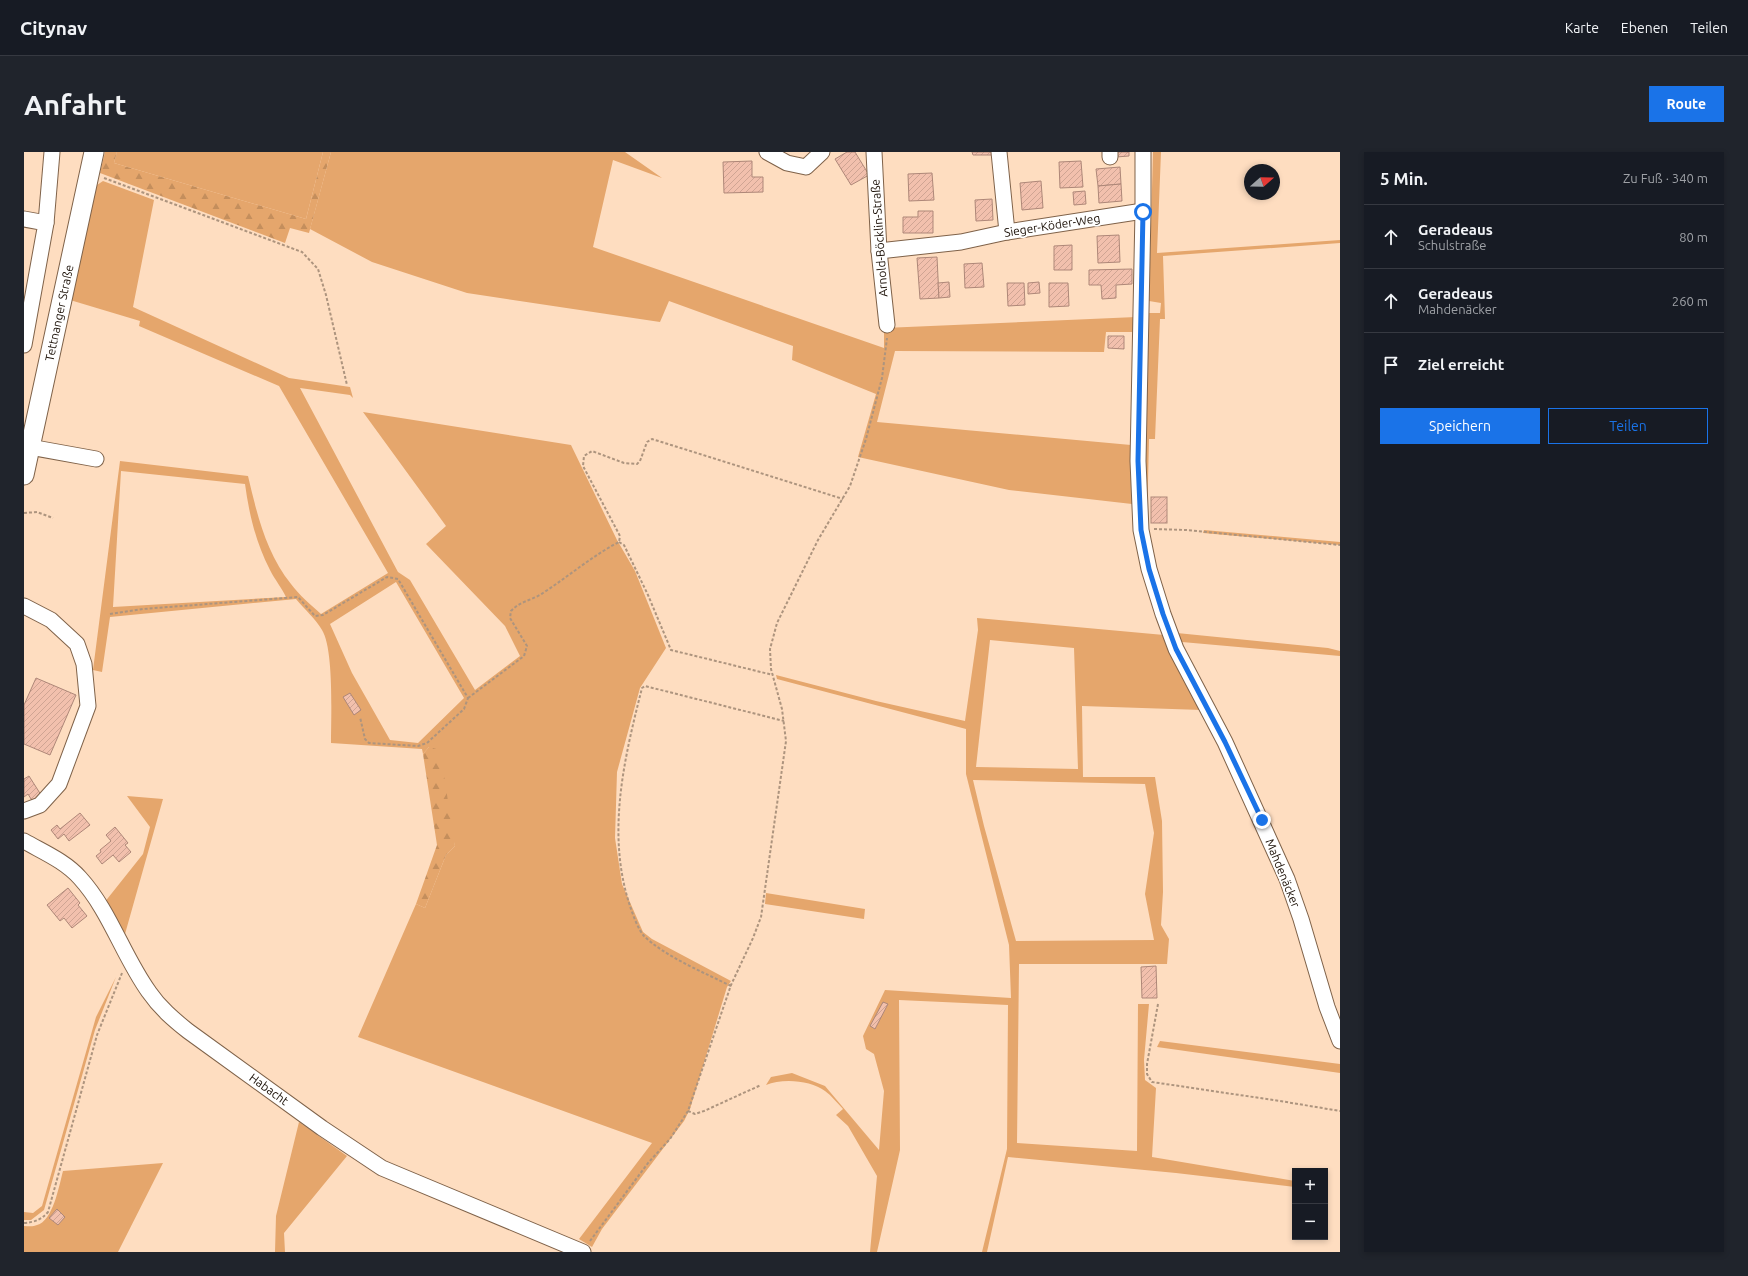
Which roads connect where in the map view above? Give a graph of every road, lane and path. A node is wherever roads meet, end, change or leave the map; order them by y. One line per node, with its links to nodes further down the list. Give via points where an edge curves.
1 (52, 152): 11 (street)
2 (94, 152): 8 (main road, Tettnanger Straße)
3 (767, 152): 4 (street, via 787,163 806,167)
4 (822, 152)
5 (999, 152): 12 (street)
6 (1143, 152): 9 (street, Mahdenäcker)
7 (874, 156): 13 (street, Arnold-Böcklin-Straße)
8 (89, 175): 16 (path, via 104,178 302,252 318,269); 17 (main road, Tettnanger Straße)
9 (1143, 212): 12 (street, Sieger-Köder-Weg); 23 (street, Mahdenäcker, via 1138,461)
10 (24, 219): 11 (street)
11 (46, 223): 15 (street)
12 (1007, 232): 13 (street, Sieger-Köder-Weg, via 961,242)
13 (878, 251): 14 (street, Arnold-Böcklin-Straße)
14 (887, 325): 20 (path, via 888,344 882,378 866,439)
15 (24, 345)
16 (347, 385)
17 (27, 447): 18 (street); 19 (main road, Tettnanger Straße)
18 (96, 459)
19 (24, 474)
20 (843, 500): 24 (path, via 652,439 647,442 637,464 624,463 592,451 584,456 583,466 620,536); 28 (path, via 818,540 777,623 770,650)
21 (24, 513): 22 (path, via 37,512)
22 (54, 518)
23 (1141, 528): 25 (path); 37 (street, Mahdenäcker, via 1149,569 1176,649 1225,742 1287,879)
24 (619, 542): 28 (path, via 624,544 670,650); 29 (path, via 600,552 542,594 517,604 511,611 510,618 527,646 524,656)
25 (1340, 545)
26 (24, 606): 32 (street, via 51,620 77,644 84,664 88,706 59,784 40,805)
27 (110, 614): 29 (path, via 143,609 298,597 315,616 323,615 387,576 393,577 401,582)
28 (773, 675): 31 (path)
29 (468, 698): 30 (path, via 464,709 427,742 418,746 369,742 365,739)
30 (360, 717)
31 (784, 721): 35 (path, via 786,741 761,917); 35 (path, via 646,686 642,688 626,750 620,806 619,858 624,887 643,935 657,946)
32 (24, 810)
33 (24, 840): 34 (street, Habacht, via 66,865 79,877 102,907)
34 (133, 966): 41 (path, via 120,976 97,1034 48,1212 42,1218); 42 (street, Habacht, via 158,1004 188,1031 382,1168)
35 (731, 986): 39 (path)
36 (1158, 1004): 40 (path, via 1147,1064 1147,1074 1152,1082)
37 (1340, 1041)
38 (761, 1085): 39 (path, via 704,1111 695,1114)
39 (688, 1111): 42 (path, via 670,1139)
40 (1340, 1111)
41 (24, 1223)
42 (581, 1251)

